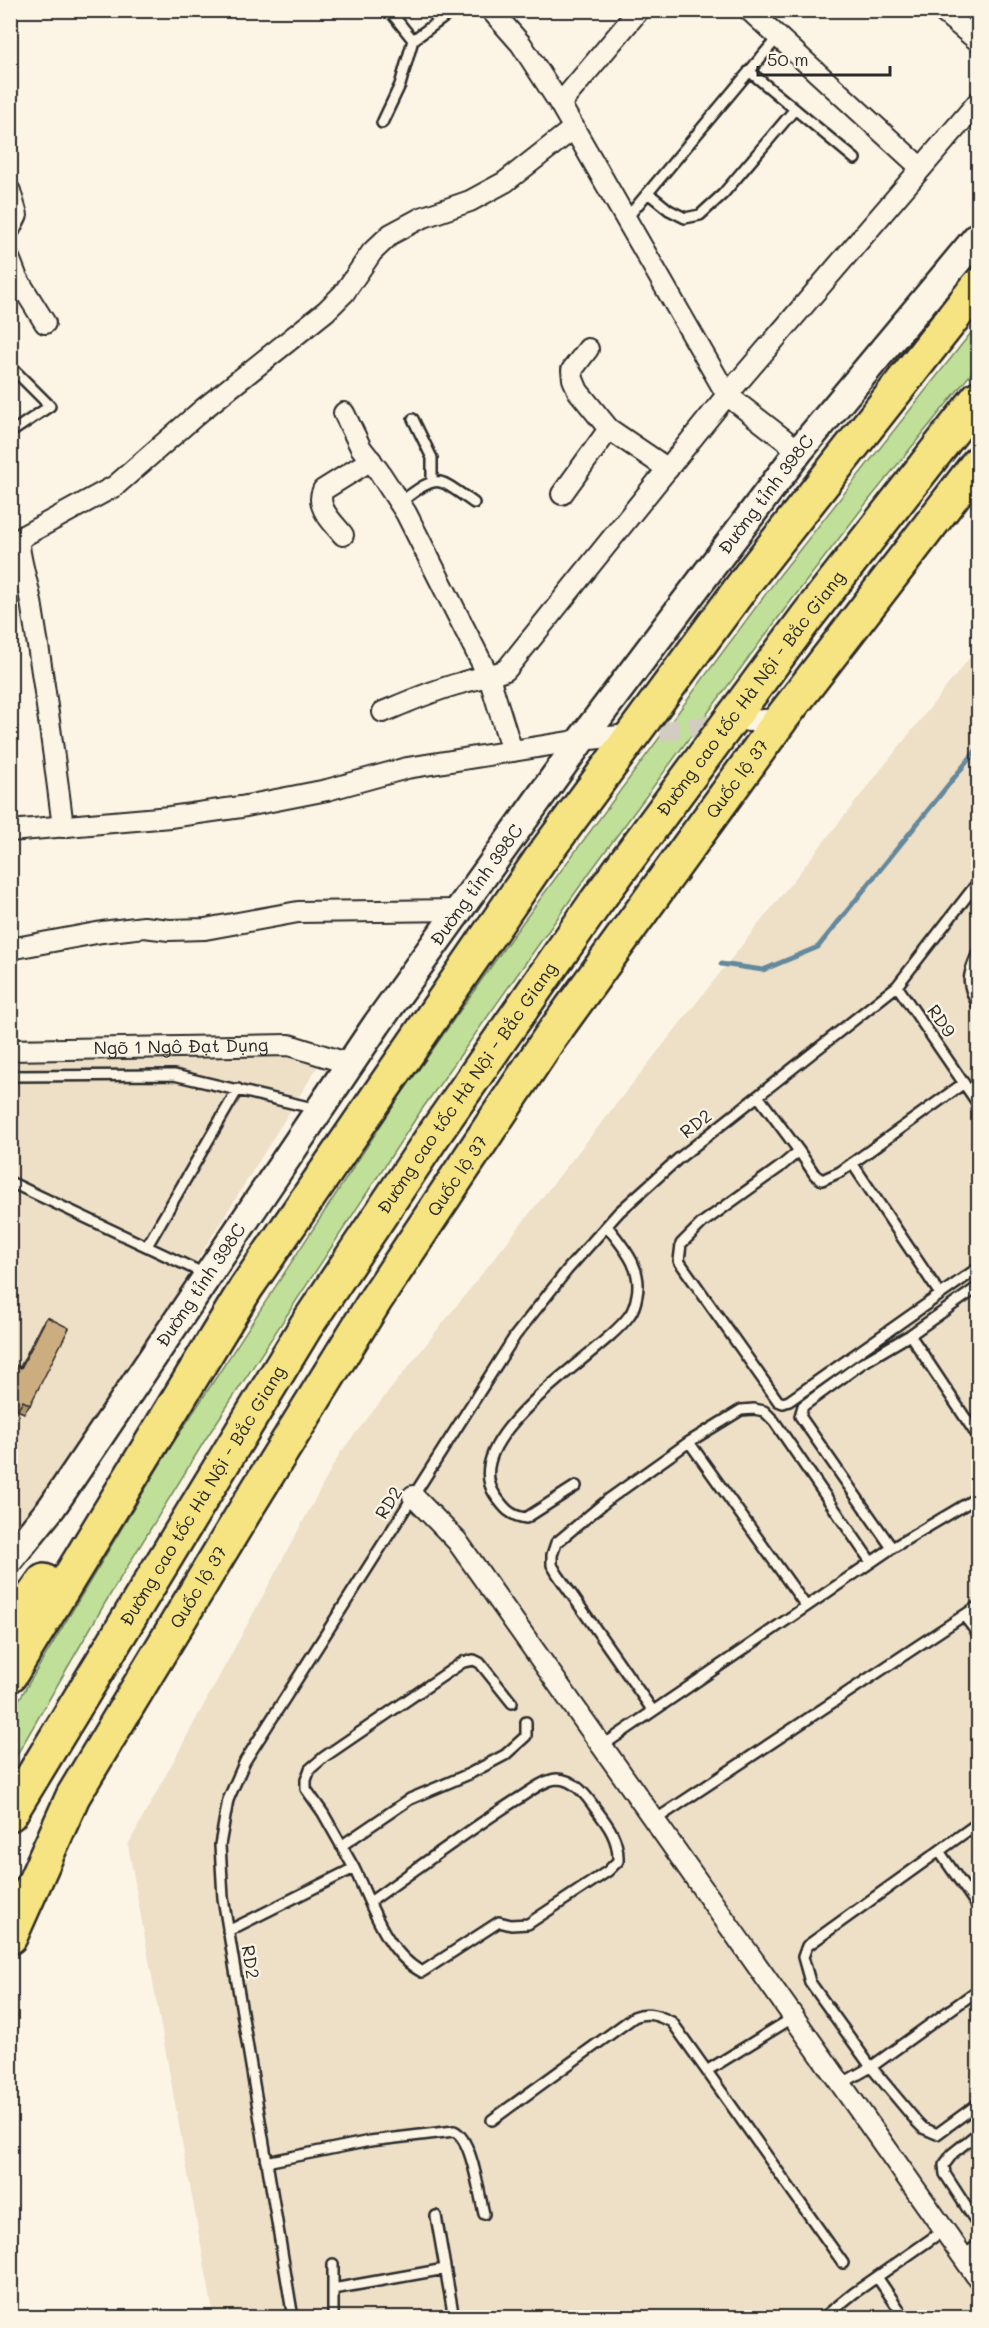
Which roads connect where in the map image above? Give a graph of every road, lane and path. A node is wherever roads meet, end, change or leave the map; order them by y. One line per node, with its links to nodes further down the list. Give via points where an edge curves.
1 (389, 10): 8 (lane)
2 (454, 10): 8 (lane)
3 (491, 10): 12 (street, via 521,44)
4 (639, 10): 12 (street)
5 (749, 10): 7 (street)
6 (941, 10): 9 (street)
7 (778, 37): 10 (lane); 17 (street)
8 (413, 40): 14 (lane, via 400,86)
9 (978, 41)
10 (749, 71): 13 (lane); 19 (lane)
11 (978, 102): 17 (street)
12 (560, 104): 15 (street)
13 (795, 109): 16 (lane); 19 (lane, via 723,194 700,215 685,218)
14 (382, 123)
15 (574, 128): 20 (street); 50 (street, via 506,182 391,234 326,311 115,486 19,541 30,589)
16 (855, 159)
17 (921, 168): 28 (street)
18 (10, 191): 21 (street, via 16,216)
19 (648, 193): 20 (lane)
20 (626, 219): 28 (street)
21 (10, 229)
22 (978, 236): 34 (main road, Đường tỉnh 398C)
23 (10, 260): 25 (street, via 16,278)
24 (978, 286): 74 (highway, via 749,577 540,860)
25 (45, 323)
26 (588, 349): 32 (street, via 572,370 573,379)
27 (10, 366): 33 (lane, via 50,406)
28 (727, 395): 34 (street); 37 (street)
29 (978, 398): 95 (highway, Đường cao tốc Hà Nội - Bắc Giang, via 806,618 596,902 433,1136 306,1326)
30 (344, 413): 35 (street)
31 (413, 419): 38 (lane, via 432,458)
32 (609, 429): 37 (street); 39 (street)
33 (10, 433)
34 (799, 451): 48 (main road, Đường tỉnh 398C)
35 (371, 460): 40 (street); 42 (street, via 323,490 320,498)
36 (978, 464): 45 (highway, Quốc lộ 37)
37 (668, 469): 43 (street, via 519,656 506,670)
38 (432, 481): 40 (lane); 41 (lane, via 444,482)
39 (562, 494)
40 (399, 503): 43 (street)
41 (474, 503)
42 (343, 536)
43 (489, 677): 44 (street, via 429,693); 49 (street)
44 (383, 712)
45 (781, 719): 46 (street); 104 (highway, Quốc lộ 37, via 549,1039 376,1299 73,1796)
46 (748, 721)
47 (619, 736): 48 (street)
48 (581, 740): 49 (street); 53 (main road, Đường tỉnh 398C)
49 (512, 751): 50 (street, via 407,768 327,790 241,807)
50 (63, 827): 51 (street)
51 (10, 831)
52 (978, 882): 56 (lane, RD2)
53 (459, 910): 54 (street, via 298,912 205,928 144,927 102,932); 59 (main road, Đường tỉnh 398C)
54 (10, 949)
55 (978, 952): 57 (lane, via 968,976)
56 (897, 986): 61 (lane, RD9); 63 (lane, RD2)
57 (978, 1006)
58 (10, 1050): 59 (street, Ngõ 1 Ngô Đạt Dụng, via 289,1045)
59 (350, 1064): 65 (main road, Đường tỉnh 398C)
60 (10, 1076): 62 (lane, via 174,1075)
61 (964, 1083): 64 (lane, RD9); 67 (lane)
62 (238, 1089): 65 (lane); 70 (lane)
63 (758, 1096): 66 (lane); 69 (lane, RD2, via 678,1159)
64 (978, 1104)
65 (319, 1109): 72 (main road, Đường tỉnh 398C)
66 (799, 1151): 67 (lane, via 814,1175 822,1180); 75 (lane, via 702,1223 681,1244 679,1261 775,1398 783,1403 789,1401)
67 (852, 1163): 75 (lane)
68 (10, 1182): 70 (lane)
69 (607, 1226): 79 (lane, via 631,1258 638,1278 638,1294 630,1315 601,1346 532,1402 509,1426 493,1451 487,1474 491,1489 505,1510 516,1517 526,1518); 80 (lane, RD2, via 515,1336)
70 (147, 1246): 72 (lane)
71 (978, 1268): 75 (lane)
72 (207, 1275): 83 (main road, Đường tỉnh 398C, via 52,1507)
73 (978, 1287): 76 (lane)
74 (246, 1288): 88 (highway); 90 (highway)
75 (940, 1294)
76 (910, 1335): 77 (lane); 82 (lane, via 818,1393 803,1406 800,1416)
77 (978, 1437)
78 (689, 1442): 84 (lane, via 741,1410 764,1411); 85 (lane); 92 (lane, via 609,1499 556,1544 552,1555 558,1575)
79 (576, 1486)
80 (413, 1496): 94 (street, via 457,1541); 103 (lane, RD2, via 245,1761 232,1790 220,1845)
81 (978, 1497): 82 (lane)
82 (892, 1548): 84 (lane)
83 (10, 1559)
84 (871, 1562): 85 (lane)
85 (806, 1606): 92 (lane)
86 (978, 1606): 87 (lane)
87 (964, 1616): 89 (lane); 96 (lane)
88 (10, 1628)
89 (978, 1634)
90 (10, 1675)
91 (512, 1703): 98 (lane, via 480,1663 463,1662 324,1757 310,1769 306,1789)
92 (653, 1711): 94 (lane)
93 (526, 1722): 98 (lane, via 526,1737 505,1755 410,1799)
94 (602, 1746): 96 (street)
95 (10, 1814)
96 (655, 1820): 106 (street)
97 (978, 1823): 99 (lane)
98 (341, 1846): 100 (lane)
99 (939, 1851): 102 (lane); 107 (lane, via 807,1946 803,1957 810,1982)
100 (354, 1868): 101 (lane); 103 (lane)
101 (370, 1902): 101 (lane, via 492,1815 556,1779 580,1789 614,1833 618,1849 618,1861 608,1871 528,1924 499,1922 422,1972 400,1956)
102 (978, 1907)
103 (228, 1931): 113 (lane, RD2)
104 (12, 1933)
105 (978, 1990): 107 (lane)
106 (794, 2017): 108 (lane); 109 (street)
107 (871, 2067): 109 (lane); 110 (lane, via 917,2122 937,2134)
108 (708, 2070): 111 (lane, via 672,2022 644,2013); 119 (lane)
109 (842, 2084): 117 (street)
110 (978, 2104)
111 (492, 2120)
112 (978, 2133): 116 (lane, via 944,2165 945,2174)
113 (266, 2162): 114 (lane, via 370,2141 454,2131 463,2137 469,2151); 125 (lane, RD2)
114 (484, 2214)
115 (436, 2216): 121 (lane)
116 (978, 2225)
117 (944, 2230): 118 (street); 122 (lane)
118 (971, 2251): 123 (street)
119 (843, 2263)
120 (333, 2264): 124 (lane)
121 (445, 2269): 124 (lane); 127 (lane)
122 (877, 2277): 128 (lane); 129 (lane)
123 (978, 2278)
124 (333, 2289): 126 (lane)
125 (292, 2318)
126 (333, 2318)
127 (454, 2318)
128 (823, 2318)
129 (905, 2318)

